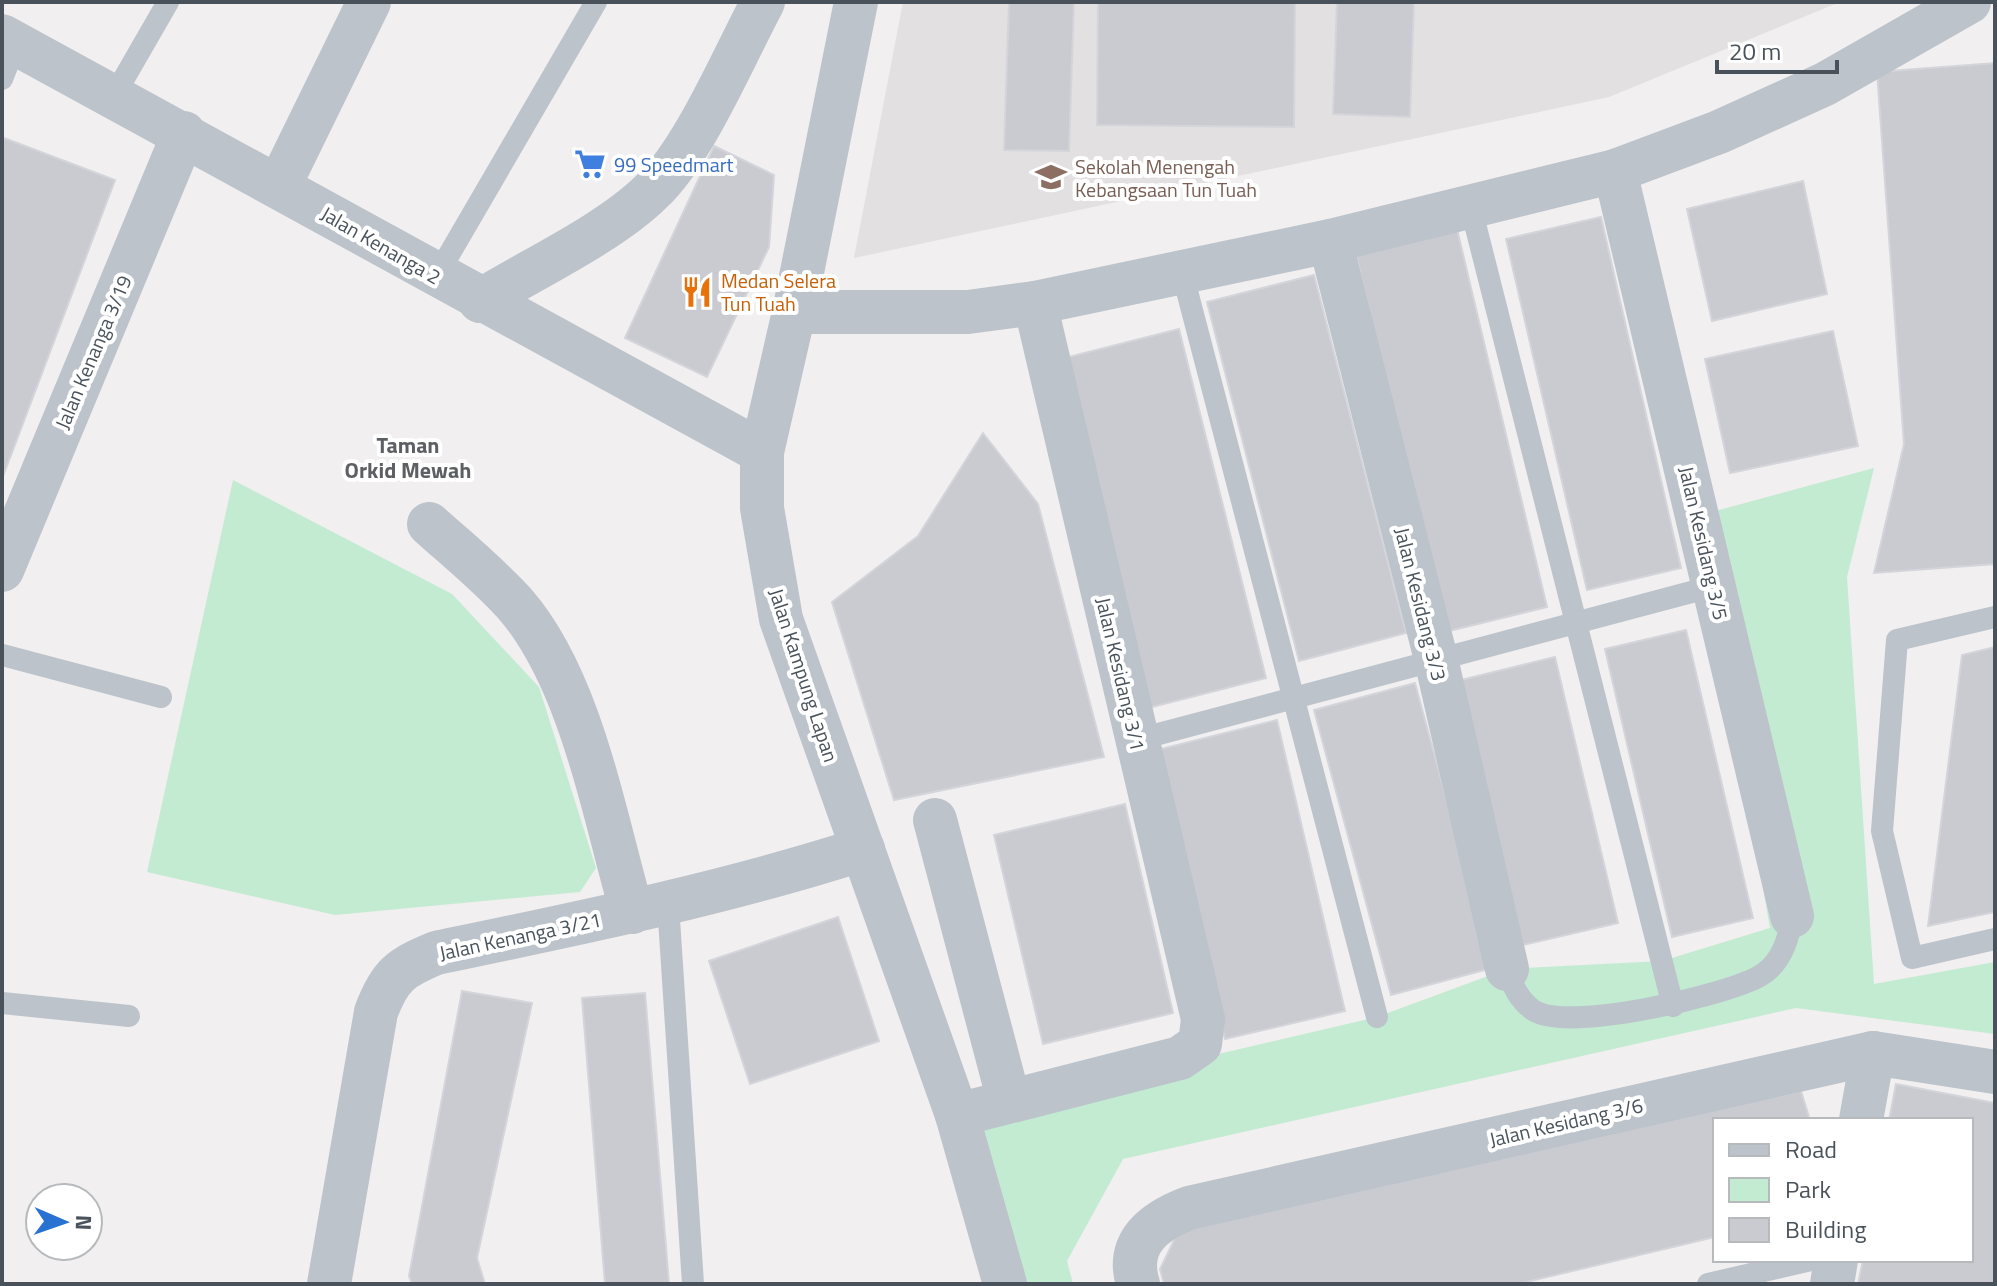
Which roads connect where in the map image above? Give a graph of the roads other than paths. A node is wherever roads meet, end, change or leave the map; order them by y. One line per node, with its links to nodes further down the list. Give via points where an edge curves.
1 (168, 2): 8 (lane)
2 (369, 2): 11 (street)
3 (596, 2): 15 (lane)
4 (763, 2): 16 (street, via 679,161 652,192)
5 (856, 2): 18 (street, Jalan Kampung Lapan)
6 (1969, 2): 10 (street, via 1825,84)
7 (7, 52): 8 (street, Jalan Kenanga 2)
8 (115, 94): 9 (street, Jalan Kenanga 2)
9 (184, 133): 11 (street, Jalan Kenanga 2); 21 (street, Jalan Kenanga 3/19)
10 (1615, 171): 12 (street); 22 (street, Jalan Kesidang 3/5)
11 (279, 186): 15 (street, Jalan Kenanga 2)
12 (1471, 208): 13 (street); 24 (lane)
13 (1330, 241): 14 (street); 26 (street, Jalan Kesidang 3/3)
14 (1182, 272): 17 (street); 27 (lane)
15 (436, 277): 16 (street, Jalan Kenanga 2)
16 (480, 301): 19 (street, Jalan Kenanga 2)
17 (1035, 303): 18 (street, via 968,312); 29 (street, Jalan Kesidang 3/1)
18 (794, 312): 19 (street, Jalan Kampung Lapan)
19 (762, 452): 31 (street, Jalan Kampung Lapan, via 762,508 781,619)
20 (429, 524): 32 (street, via 516,605 548,651)
21 (2, 570)
22 (1714, 586): 24 (lane); 33 (street, Jalan Kesidang 3/5)
23 (1995, 617): 34 (lane, via 1897,640 1882,831 1912,958)
24 (1576, 622): 26 (lane); 37 (lane)
25 (2, 655): 28 (lane)
26 (1436, 659): 27 (lane); 35 (street, Jalan Kesidang 3/3)
27 (1295, 695): 29 (lane); 39 (lane)
28 (161, 697)
29 (1136, 740): 42 (street, Jalan Kesidang 3/1, via 1203,1019 1200,1044 1180,1058)
30 (935, 820): 42 (street)
31 (863, 849): 32 (street, Jalan Kenanga 3/21); 43 (street, Jalan Kampung Lapan)
32 (650, 908): 47 (street, Jalan Kenanga 3/21, via 436,953 403,967 386,987 376,1012); 48 (lane)
33 (1792, 916): 37 (lane, via 1789,939 1778,960 1759,977)
34 (1995, 939)
35 (1507, 969): 37 (lane, via 1516,994 1534,1012 1561,1019)
36 (2, 1003): 38 (lane)
37 (1673, 1006)
38 (129, 1016)
39 (1377, 1017)
40 (1873, 1053): 41 (street, Jalan Kesidang 3/6); 44 (street); 50 (street, Jalan Kesidang 3/6, via 1189,1208 1144,1232 1136,1252)
41 (1995, 1072)
42 (1009, 1101): 43 (street)
43 (957, 1115): 49 (street, Jalan Kampung Lapan)
44 (1861, 1118)
45 (1802, 1262): 51 (lane)
46 (1836, 1262): 52 (street)
47 (329, 1284)
48 (693, 1284)
49 (1005, 1284)
50 (1138, 1284)
51 (1708, 1284)
52 (1832, 1284)

